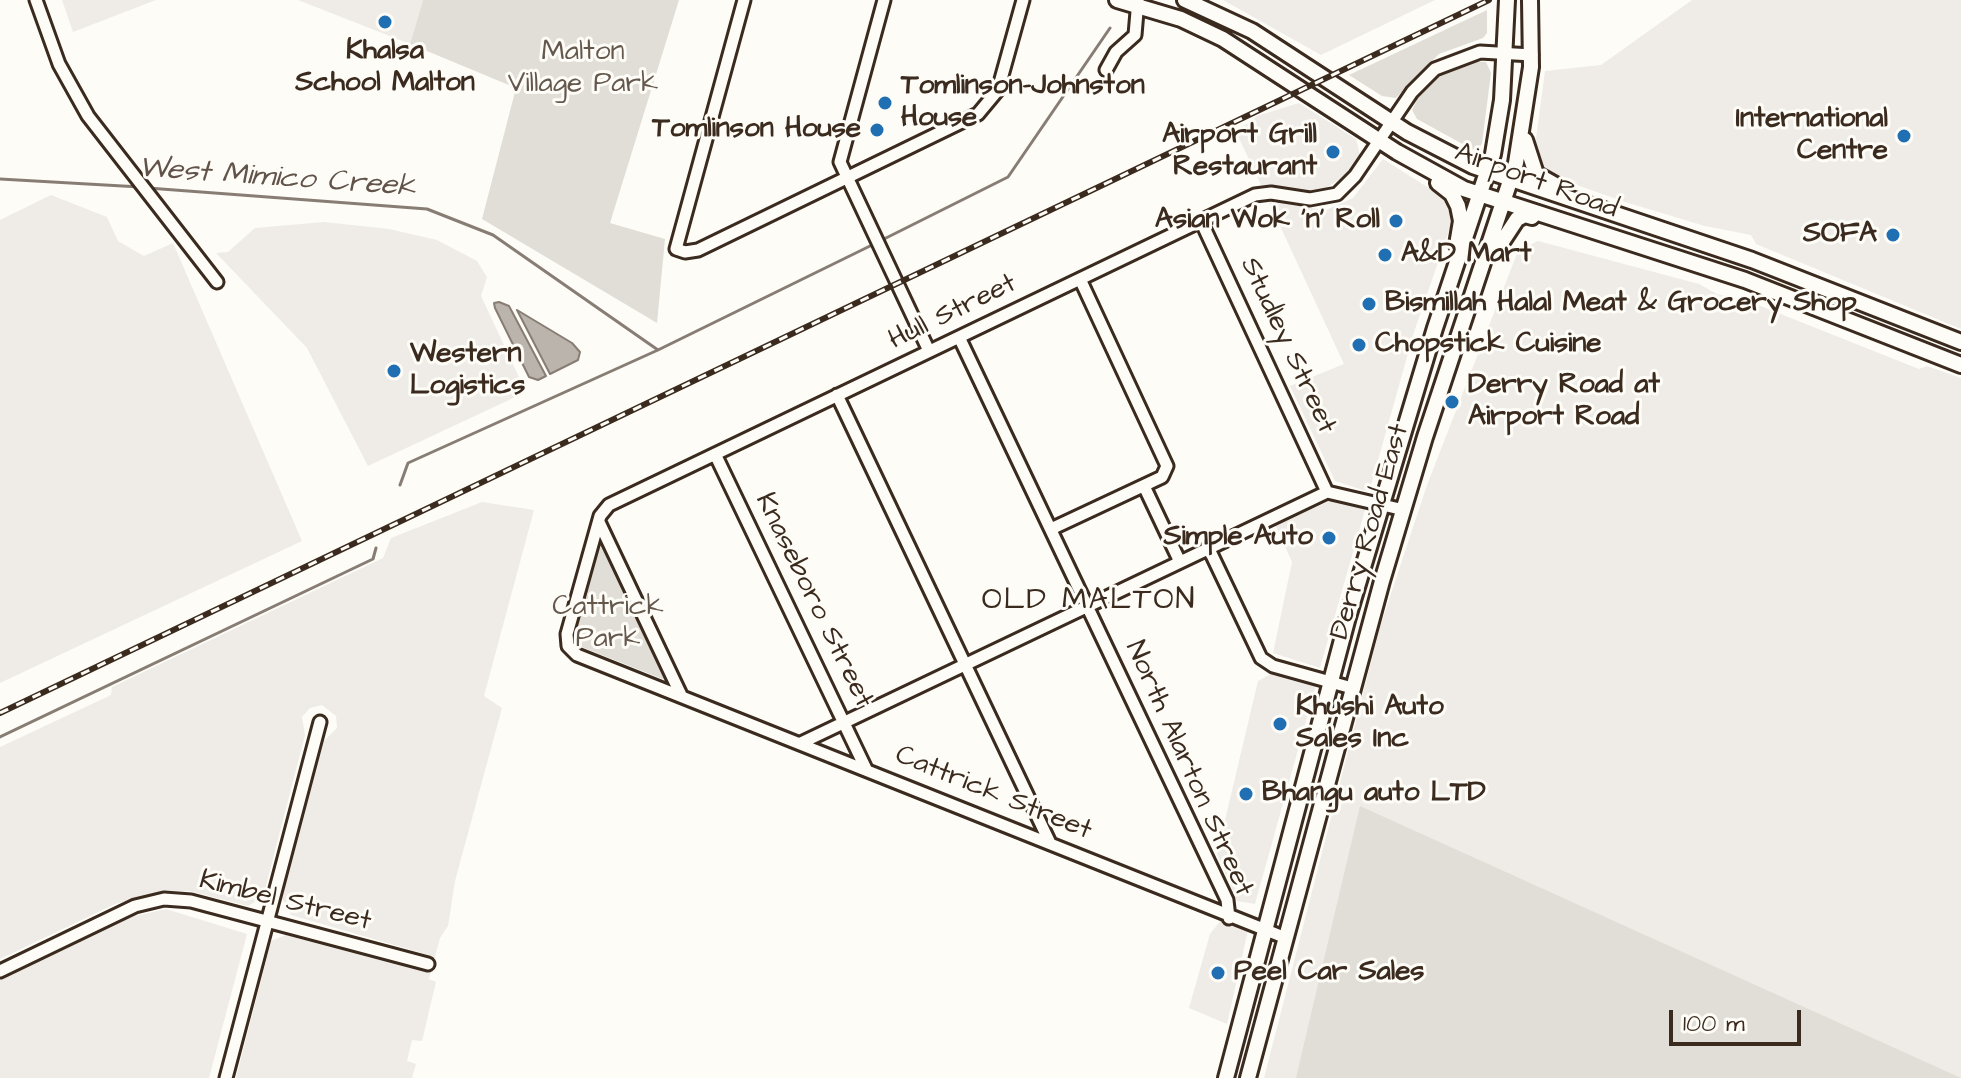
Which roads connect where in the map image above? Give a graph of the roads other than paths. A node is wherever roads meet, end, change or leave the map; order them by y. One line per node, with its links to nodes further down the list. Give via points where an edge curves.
1 (36, 0): 28 (street, via 59,64 88,116)
2 (744, 0): 18 (street, via 676,249 698,250)
3 (884, 0): 18 (street, via 840,156)
4 (1023, 0): 18 (street, via 998,90 987,106)
5 (1117, 0): 9 (main road, Airport Road)
6 (1185, 0): 14 (main road, Airport Road, via 1252,31)
7 (1507, 0): 10 (main road, Derry Road East)
8 (1530, 0): 11 (main road, Derry Road East)
9 (1138, 3): 12 (street, via 1135,35); 15 (main road, Airport Road, via 1247,52)
10 (1505, 52): 11 (street, Hull Street); 14 (street, Hull Street, via 1470,54 1435,69); 17 (main road, Derry Road East, via 1500,118)
11 (1532, 55): 13 (main road, Derry Road East)
12 (1106, 70)
13 (1527, 112): 19 (main road, Derry Road East); 22 (main road, via 1525,140 1536,174 1593,198)
14 (1392, 122): 15 (street, Hull Street); 17 (main road, Airport Road, via 1426,144)
15 (1380, 141): 16 (main road, Airport Road); 23 (street, Hull Street, via 1349,184 1330,196 1259,194)
16 (1428, 171): 20 (main road, Airport Road); 25 (main road, via 1458,206 1457,245)
17 (1488, 171): 19 (main road, Airport Road); 20 (main road, Derry Road East)
18 (845, 178): 31 (street)
19 (1511, 179): 21 (main road, Derry Road East); 22 (main road, Airport Road)
20 (1480, 195): 21 (main road, Airport Road); 25 (main road, Derry Road East)
21 (1504, 204): 24 (main road, Airport Road); 27 (main road, Derry Road East)
22 (1601, 208): 30 (main road, Airport Road)
23 (1201, 221): 26 (street, Hull Street); 36 (street, Studley Street)
24 (1594, 232): 27 (main road, via 1521,216 1500,241 1488,273); 32 (main road, Airport Road, via 1745,280)
25 (1462, 256): 37 (main road, Derry Road East)
26 (1080, 279): 29 (street, Hull Street); 35 (street, via 1166,460 1162,477)
27 (1478, 280): 38 (main road, Derry Road East)
28 (217, 282)
29 (959, 337): 31 (street, Hull Street); 40 (street, North Alarton Street)
30 (1961, 342)
31 (929, 351): 33 (street, Hull Street)
32 (1961, 365)
33 (837, 395): 34 (street, Hull Street); 44 (street)
34 (715, 454): 39 (street, Hull Street, via 609,505); 49 (street, Knaseboro Street)
35 (1144, 486): 40 (street); 42 (street)
36 (1327, 492): 37 (street); 41 (street)
37 (1381, 505): 38 (street); 45 (main road, Derry Road East)
38 (1404, 510): 46 (main road, Derry Road East)
39 (599, 521): 47 (street); 47 (street, via 568,646 577,655)
40 (1051, 529): 43 (street, North Alarton Street)
41 (1209, 549): 42 (street); 45 (street, via 1261,658)
42 (1180, 562): 43 (street)
43 (1087, 606): 44 (street); 53 (street, North Alarton Street, via 1227,900)
44 (966, 665): 49 (street); 52 (street)
45 (1330, 682): 46 (street); 55 (main road, Derry Road East)
46 (1352, 688): 56 (main road, Derry Road East)
47 (681, 695): 50 (street, Cattrick Street)
48 (320, 722): 54 (street)
49 (844, 723): 50 (street); 51 (street, Knaseboro Street)
50 (801, 743): 51 (street, Cattrick Street)
51 (866, 769): 52 (street, Cattrick Street)
52 (1050, 843): 53 (street, Cattrick Street)
53 (1229, 918): 55 (street, Cattrick Street)
54 (268, 921): 57 (street, Kimbel Street); 58 (street, Kimbel Street, via 164,899 135,906); 61 (street)
55 (1264, 930): 56 (street, Cattrick Street); 59 (main road, Derry Road East)
56 (1286, 938): 60 (main road, Derry Road East)
57 (428, 964)
58 (0, 971)
59 (1244, 1010): 60 (main road); 62 (main road, Derry Road East)
60 (1265, 1016): 63 (main road, Derry Road East)
61 (226, 1078)
62 (1226, 1078)
63 (1248, 1078)

